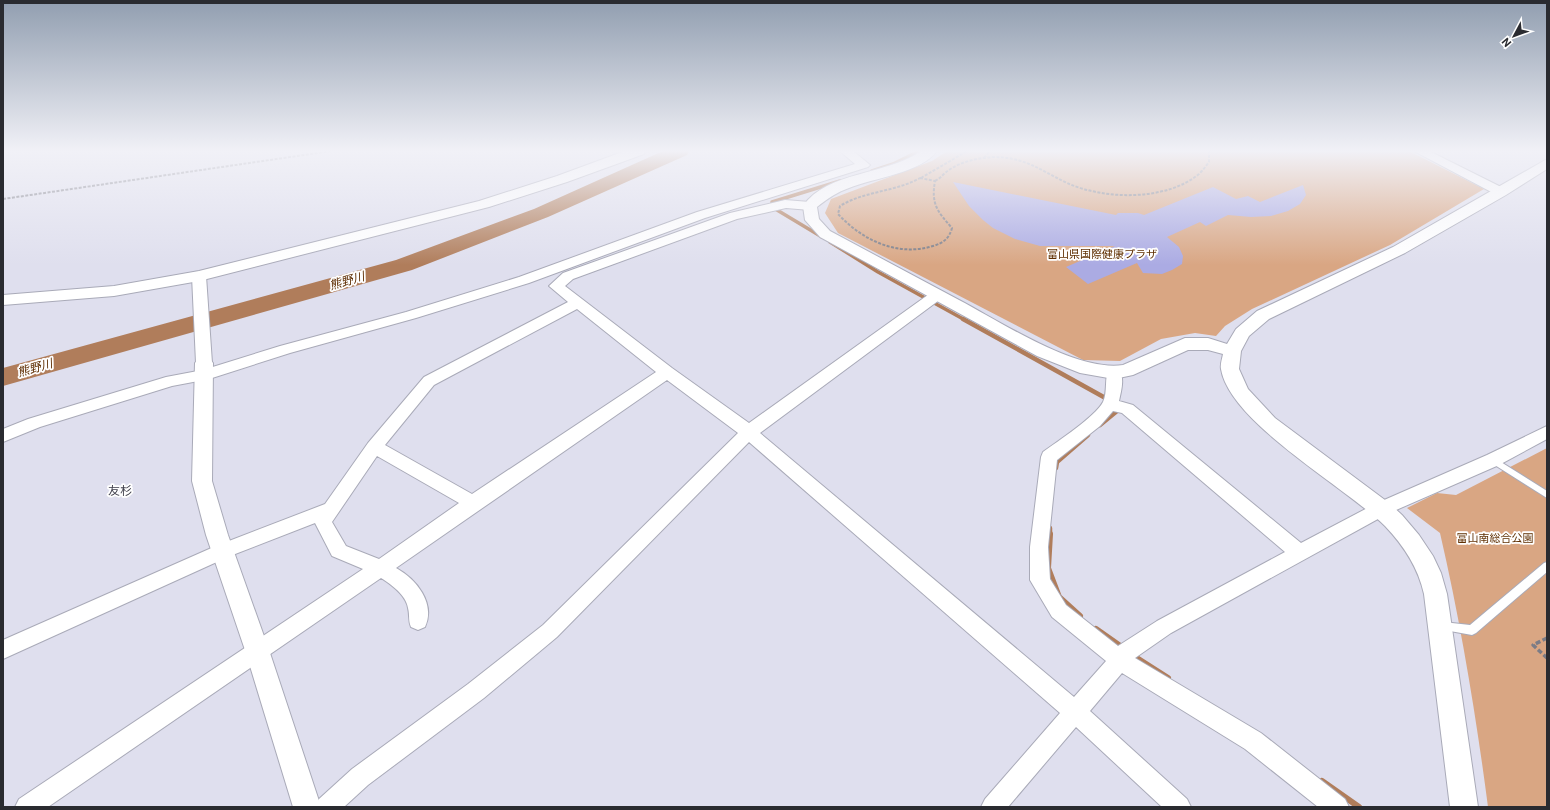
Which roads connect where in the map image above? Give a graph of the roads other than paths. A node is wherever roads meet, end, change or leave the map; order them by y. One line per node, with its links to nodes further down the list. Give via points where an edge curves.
1 (533, 189): 8 (street)
2 (789, 189): 13 (street, via 701,215 516,282 411,315)
3 (833, 189): 7 (street)
4 (1494, 189): 6 (street)
5 (1506, 189): 6 (street)
6 (1501, 192): 12 (street, via 1399,250 1263,315 1242,333)
7 (810, 206): 9 (street, via 812,220 826,234); 11 (street, via 785,204 734,216 568,276 556,286)
8 (199, 281): 10 (street); 13 (street)
9 (937, 295): 15 (street, via 1052,356 1086,369); 17 (street)
10 (3, 300)
11 (577, 303): 14 (street); 20 (street, via 429,381)
12 (1232, 351): 15 (street, via 1208,344 1185,344 1127,372); 25 (street, via 1230,369 1240,392 1268,423)
13 (204, 369): 19 (street, via 34,423); 26 (street, via 202,481)
14 (667, 372): 17 (street); 23 (street)
15 (1114, 373): 16 (street, via 1115,385)
16 (1110, 405): 27 (street, via 1127,409); 34 (street, via 1094,422 1049,458 1039,547 1040,580 1059,611)
17 (749, 432): 35 (street); 38 (street, via 550,631 476,691 360,777)
18 (1547, 432): 21 (street)
19 (3, 436)
20 (374, 447): 23 (street); 24 (street)
21 (1493, 460): 22 (lane); 25 (street)
22 (1547, 495)
23 (474, 503): 29 (street)
24 (331, 508): 26 (street); 29 (street, via 322,521 340,551)
25 (1381, 509): 27 (street); 31 (street, via 1402,529 1425,563 1433,583)
26 (223, 551): 32 (street); 33 (street)
27 (1300, 553): 34 (street, via 1164,627)
28 (1547, 566): 31 (lane, via 1472,630)
29 (381, 568): 30 (street, via 414,594 420,612); 33 (street)
30 (418, 621)
31 (1440, 626): 42 (street)
32 (3, 650)
33 (258, 653): 36 (street); 37 (street)
34 (1123, 655): 35 (street); 41 (street, via 1253,741)
35 (1074, 711): 39 (street); 40 (street)
36 (27, 807)
37 (307, 807)
38 (327, 807)
39 (993, 807)
40 (1179, 807)
41 (1338, 807)
42 (1464, 807)

